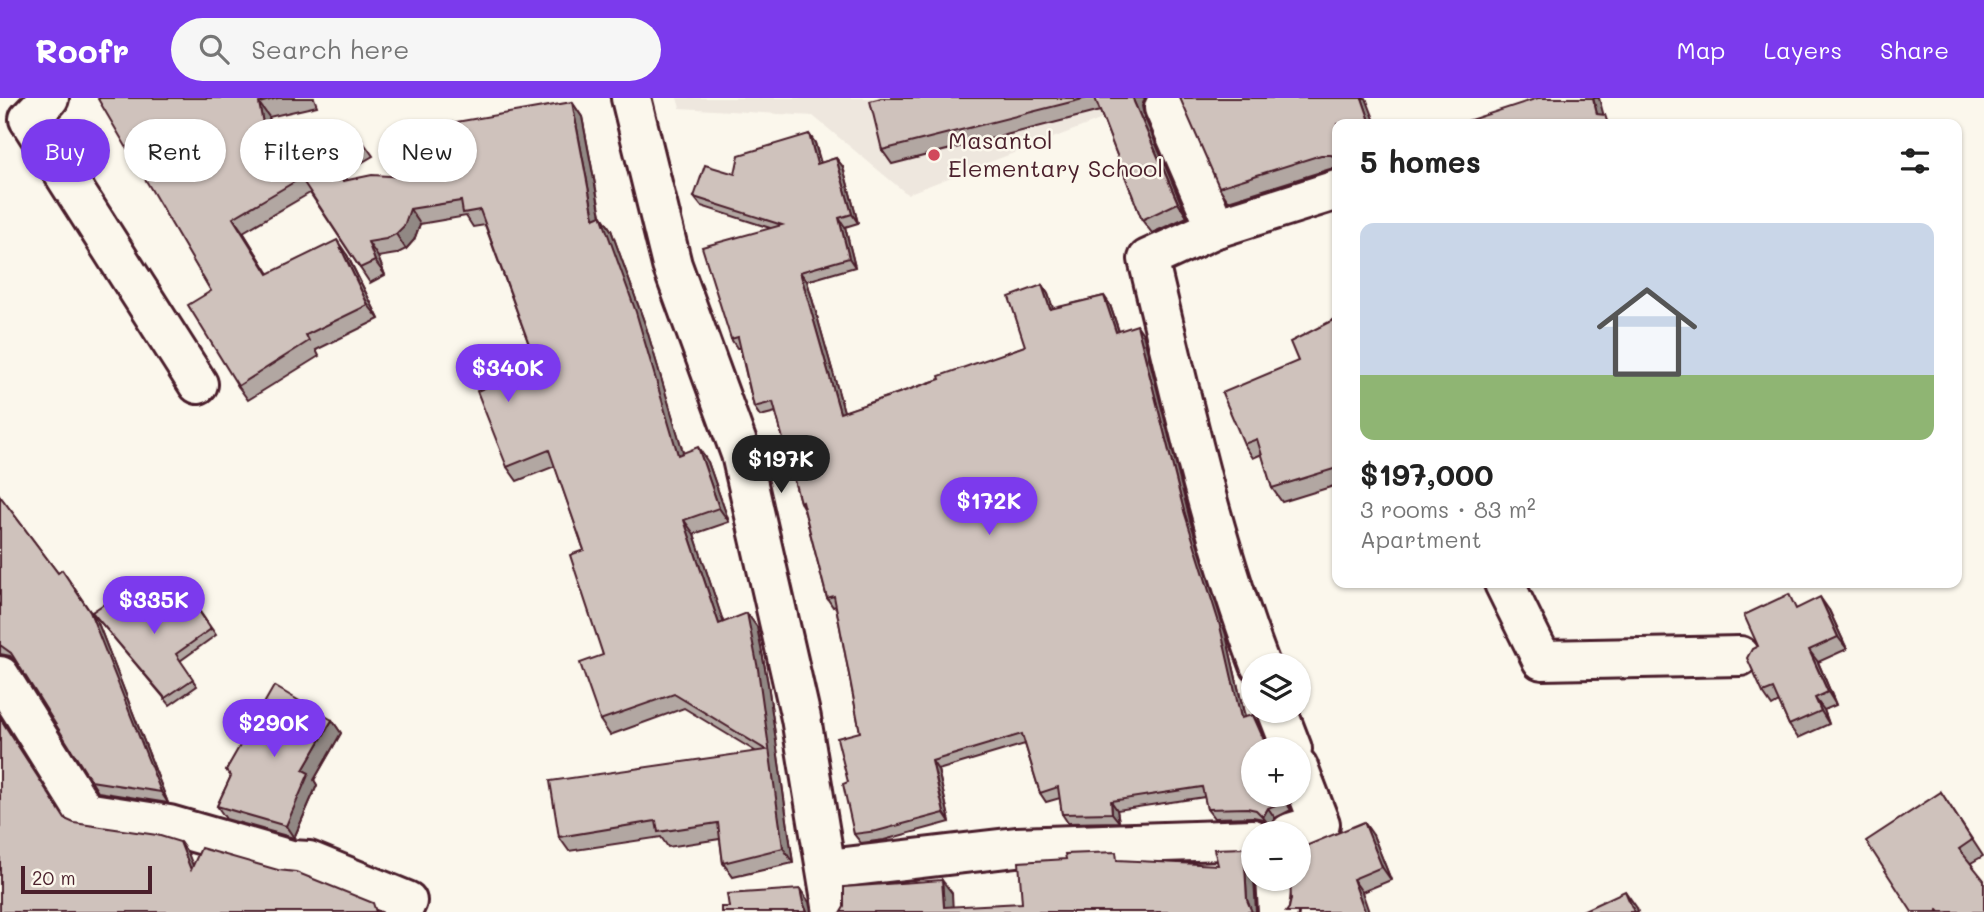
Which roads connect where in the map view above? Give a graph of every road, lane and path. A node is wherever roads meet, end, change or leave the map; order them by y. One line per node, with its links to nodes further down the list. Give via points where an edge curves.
1 (49, 98): 6 (street, via 29,119)
2 (631, 98): 14 (street, via 672,265 741,454 802,718)
3 (1164, 108): 5 (street)
4 (1332, 192): 5 (street)
5 (1216, 228): 8 (street, via 1148,258 1200,474)
6 (198, 384)
7 (1506, 588): 9 (street, via 1542,660)
8 (1255, 653)
9 (1740, 656)
10 (0, 676): 16 (street, via 85,812 169,825 290,860 309,861)
11 (1311, 801): 12 (street, via 1320,824)
12 (1311, 827)
13 (1241, 839): 14 (street, via 1016,847)
14 (828, 869): 17 (street)
15 (1277, 891): 18 (street)
16 (414, 908)
17 (833, 912)
18 (1278, 912)

